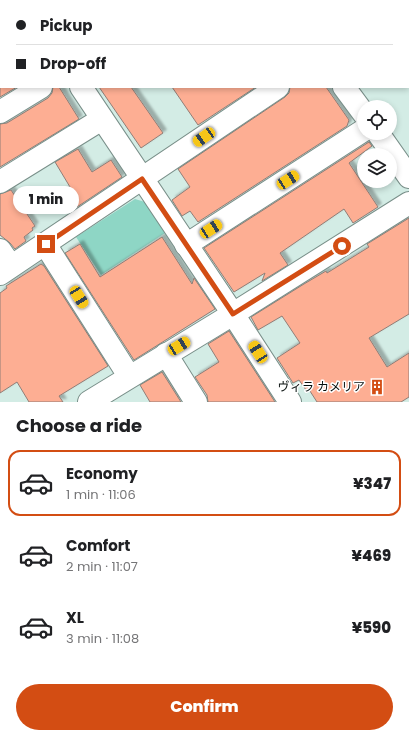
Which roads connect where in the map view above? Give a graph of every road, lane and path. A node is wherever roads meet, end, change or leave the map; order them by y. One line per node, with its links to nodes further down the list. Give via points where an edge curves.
1 (39, 88): 6 (street)
2 (82, 88): 7 (street)
3 (277, 88): 11 (street)
4 (345, 88): 5 (street)
5 (357, 105)
6 (0, 112)
7 (102, 119): 11 (street); 12 (street)
8 (357, 135): 15 (street)
9 (383, 140): 10 (street)
10 (409, 177)
11 (142, 179): 14 (street); 15 (street)
12 (0, 182)
13 (409, 203): 17 (street)
14 (46, 244): 16 (street); 19 (street)
15 (186, 245): 17 (street)
16 (4, 263)
17 (233, 314): 18 (street); 22 (street)
18 (166, 354): 19 (street); 21 (street)
19 (130, 376): 20 (street)
20 (89, 402)
21 (196, 402)
22 (290, 402)

